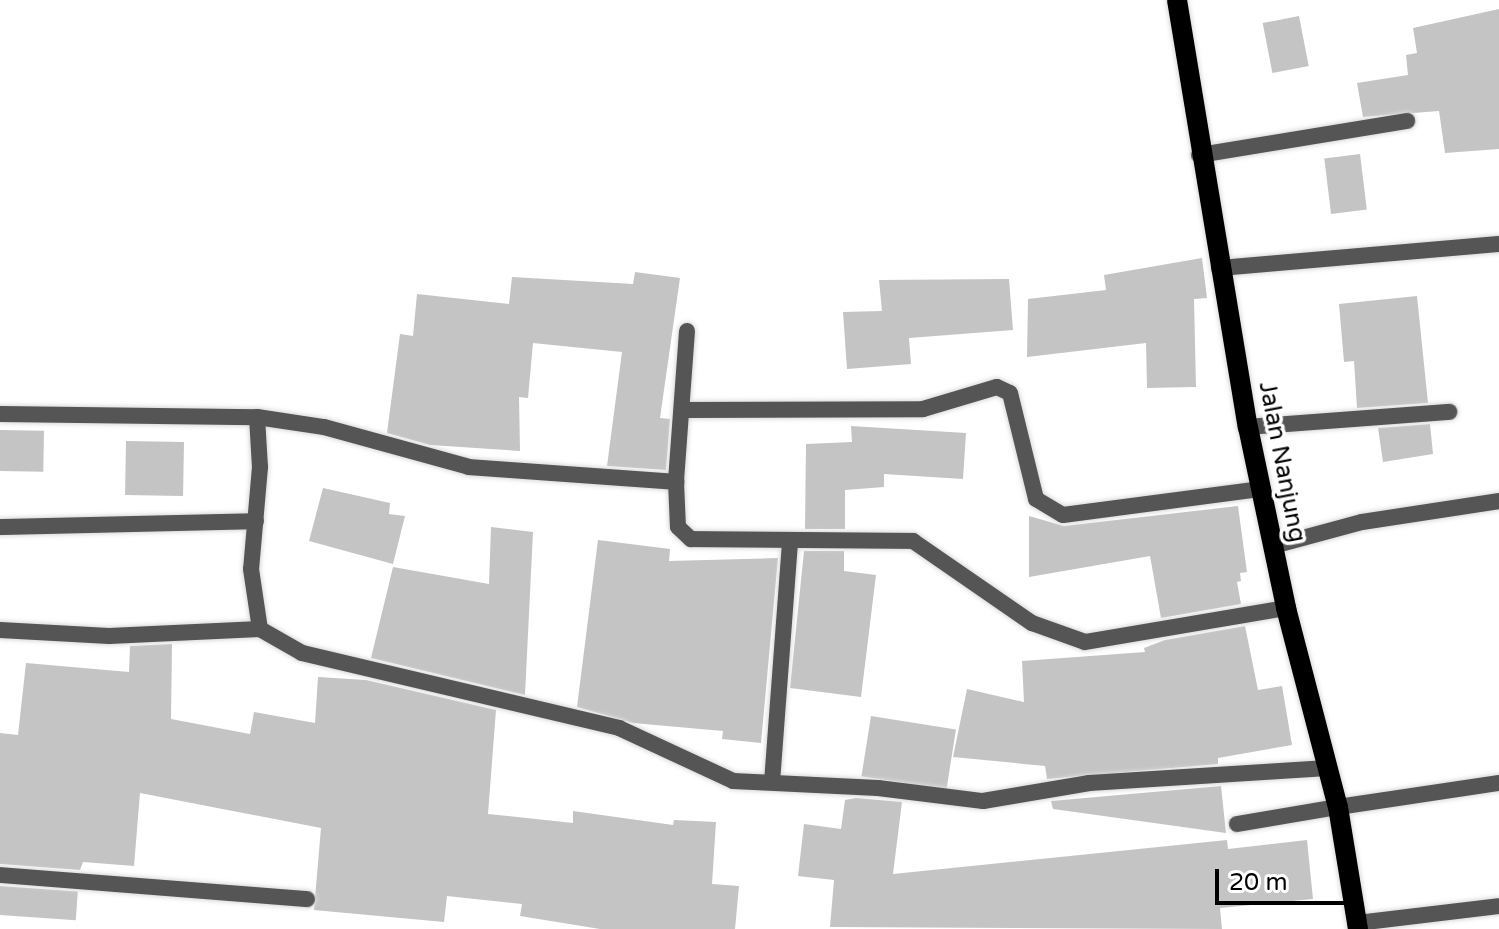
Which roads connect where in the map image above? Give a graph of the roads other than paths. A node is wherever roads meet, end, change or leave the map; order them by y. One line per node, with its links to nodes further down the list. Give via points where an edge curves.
1 (1177, 0): 3 (main road, Jalan Nanjung)
2 (1407, 121): 3 (street)
3 (1199, 155): 5 (main road, Jalan Nanjung)
4 (1499, 244): 5 (street)
5 (1219, 268): 11 (main road, Jalan Nanjung)
6 (687, 331): 7 (street)
7 (682, 410): 12 (street); 13 (street, via 923,409 997,387 1010,393 1036,499 1063,515)
8 (1449, 412): 11 (street)
9 (0, 414): 10 (street)
10 (257, 417): 12 (street, via 324,427 469,467); 15 (street)
11 (1248, 427): 13 (main road, Jalan Nanjung)
12 (676, 482): 17 (street, via 678,527 691,539)
13 (1261, 489): 18 (main road, Jalan Nanjung)
14 (1499, 501): 18 (street, via 1362,522)
15 (256, 521): 16 (street); 20 (street, via 251,569)
16 (0, 527)
17 (790, 541): 19 (street, via 913,541 1032,623 1085,642); 23 (street)
18 (1273, 546): 19 (main road, Jalan Nanjung)
19 (1286, 608): 22 (main road, Jalan Nanjung)
20 (260, 629): 21 (street, via 109,636); 23 (street, via 302,653 619,728 733,781)
21 (0, 630)
22 (1328, 768): 23 (street, via 1089,783 983,801); 25 (main road, Jalan Nanjung)
23 (772, 782)
24 (1499, 783): 25 (street)
25 (1338, 807): 26 (street); 30 (main road, Jalan Nanjung)
26 (1237, 824)
27 (0, 875): 28 (street)
28 (307, 899)
29 (1499, 906): 30 (street)
30 (1357, 926)

